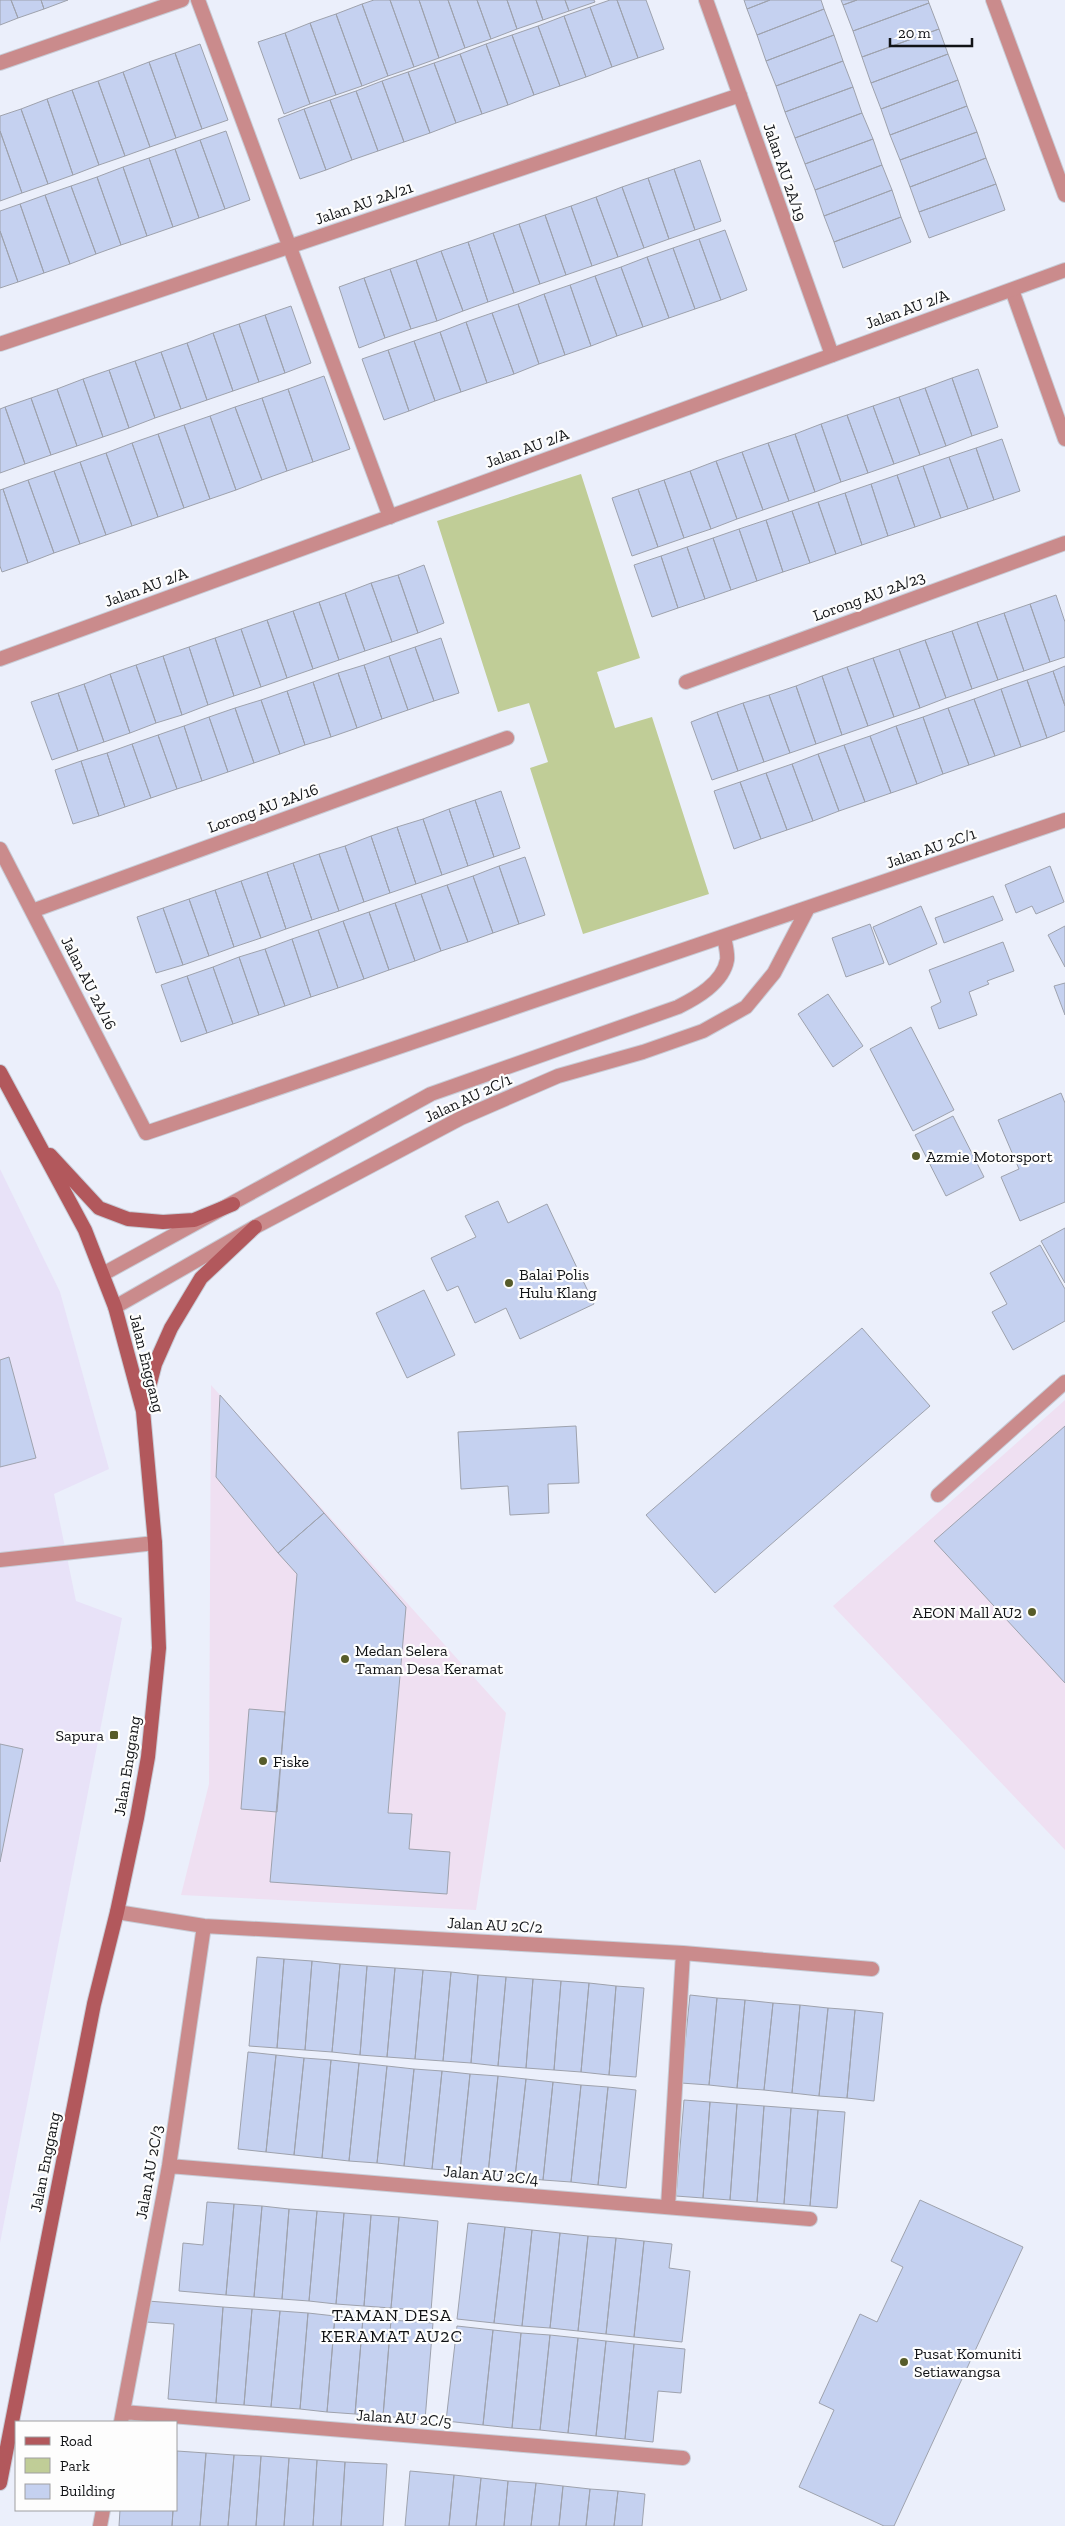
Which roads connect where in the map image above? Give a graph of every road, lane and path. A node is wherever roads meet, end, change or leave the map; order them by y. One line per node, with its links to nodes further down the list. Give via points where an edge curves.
1 (182, 0): 5 (street)
2 (198, 0): 8 (street)
3 (706, 0): 6 (street, Jalan AU 2A/19)
4 (996, 1): 7 (street)
5 (0, 63)
6 (740, 95): 8 (street, Jalan AU 2A/21); 12 (street, Jalan AU 2A/19)
7 (1065, 195)
8 (290, 246): 11 (street, Jalan AU 2A/21); 14 (street)
9 (1065, 270): 10 (street, Jalan AU 2/A)
10 (1012, 290): 12 (street, Jalan AU 2/A); 13 (street)
11 (0, 344)
12 (832, 355): 14 (street, Jalan AU 2/A)
13 (1065, 439)
14 (390, 517): 16 (street, Jalan AU 2/A)
15 (1065, 543): 17 (street, Lorong AU 2A/23)
16 (0, 659)
17 (686, 682)
18 (507, 738): 22 (street, Lorong AU 2A/16)
19 (1065, 820): 21 (street, Jalan AU 2C/1)
20 (0, 849): 22 (street, Jalan AU 2A/16)
21 (808, 908): 23 (street, Jalan AU 2C/1); 28 (street, Jalan AU 2C/1, via 774,973 746,1008 703,1030 643,1052 558,1076 461,1118)
22 (32, 910): 25 (street, Jalan AU 2A/16)
23 (724, 937): 25 (street, Jalan AU 2C/1); 27 (street, Jalan AU 2C/1, via 727,960 718,978 701,996 431,1094)
24 (0, 1072): 26 (main road, Jalan Enggang)
25 (146, 1133)
26 (34, 1138): 27 (main road, via 99,1208 128,1219 194,1220); 29 (main road, Jalan Enggang, via 85,1230)
27 (233, 1204): 29 (street, Jalan AU 2C/1)
28 (254, 1227): 30 (street, Jalan AU 2C/1); 32 (main road, via 201,1278 171,1328 155,1364)
29 (104, 1274): 30 (main road, Jalan Enggang)
30 (115, 1307): 32 (main road, Jalan Enggang)
31 (1065, 1382): 33 (street)
32 (143, 1411): 34 (main road, Jalan Enggang)
33 (938, 1495)
34 (155, 1543): 35 (street); 36 (main road, Jalan Enggang, via 159,1648 148,1757)
35 (0, 1560)
36 (117, 1912): 37 (street, Jalan AU 2C/2); 47 (main road, Jalan Enggang, via 94,2004)
37 (204, 1926): 38 (street, Jalan AU 2C/2); 40 (street, Jalan AU 2C/3)
38 (683, 1953): 39 (street, Jalan AU 2C/2); 41 (street)
39 (872, 1969)
40 (169, 2166): 41 (street, Jalan AU 2C/4); 43 (street, Jalan AU 2C/3)
41 (668, 2207): 42 (street, Jalan AU 2C/4)
42 (810, 2219)
43 (122, 2417): 44 (street, Jalan AU 2C/5)
44 (177, 2421)
45 (178, 2421): 46 (street, Jalan AU 2C/5)
46 (683, 2458)
47 (0, 2483)
48 (103, 2511): 49 (street)
49 (100, 2526)

